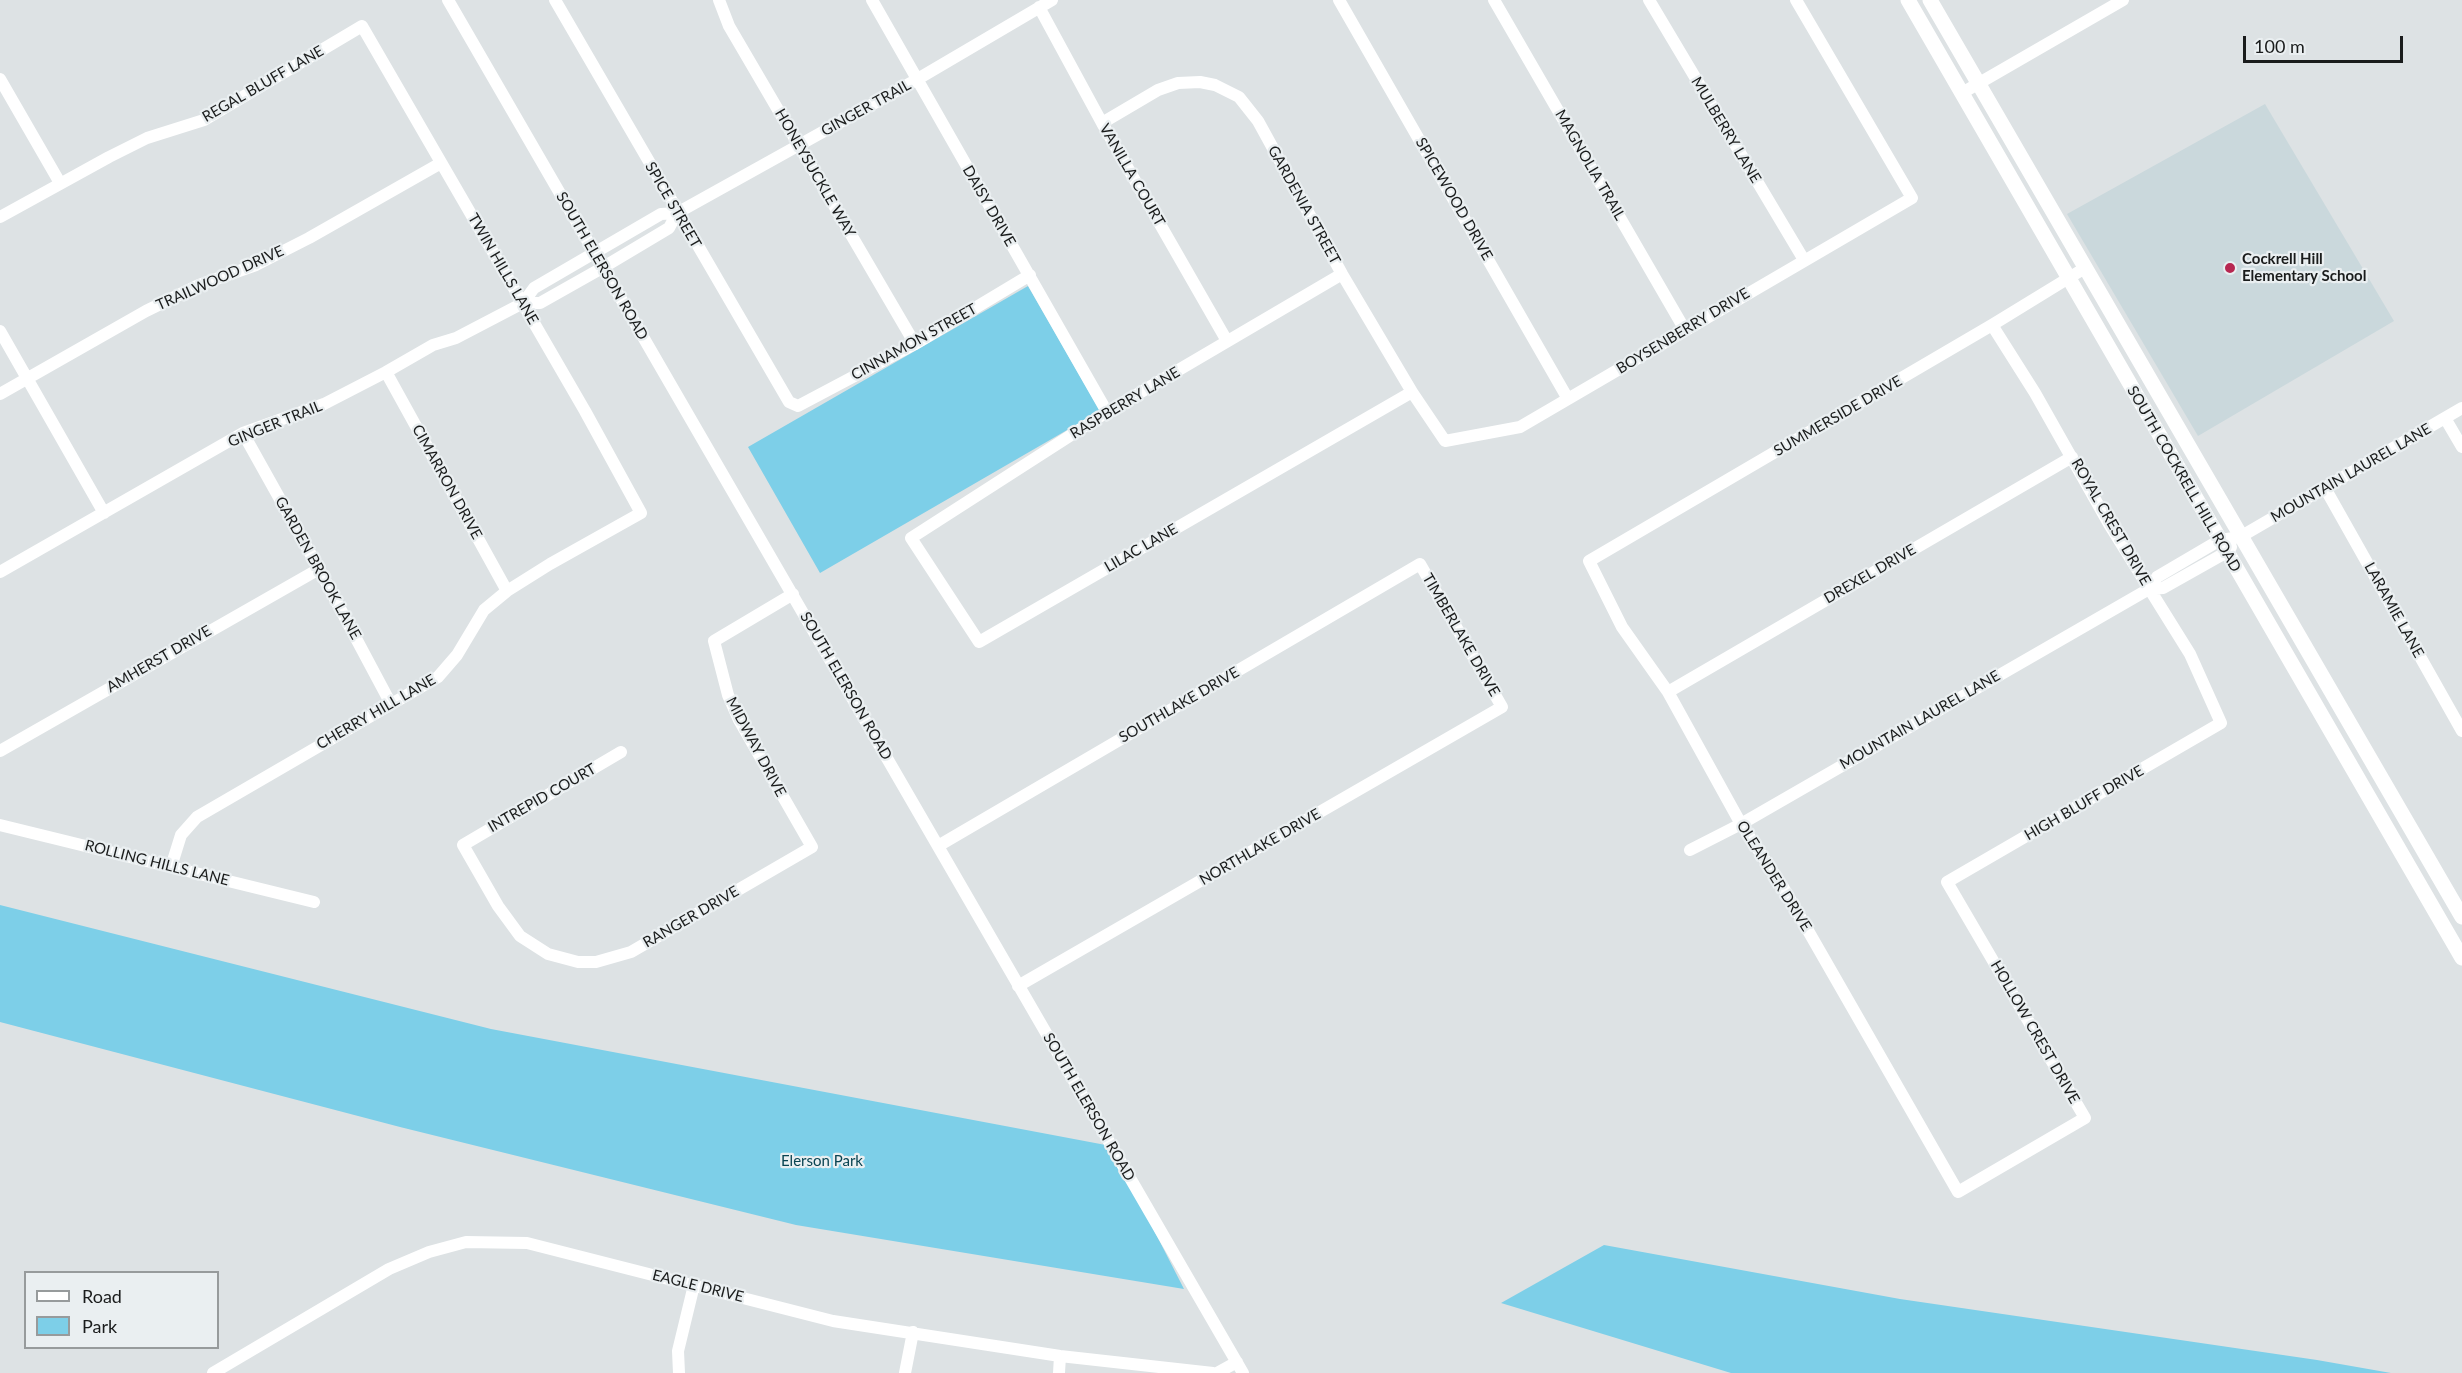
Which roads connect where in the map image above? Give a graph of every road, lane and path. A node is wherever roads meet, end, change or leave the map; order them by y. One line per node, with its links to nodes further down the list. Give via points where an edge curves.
1 (448, 0): 25 (street, SOUTH ELERSON ROAD)
2 (555, 0): 23 (street, SPICE STREET)
3 (719, 0): 20 (street, HONEYSUCKLE WAY, via 729,26)
4 (872, 0): 16 (street, DAISY DRIVE)
5 (1053, 0): 13 (street, GINGER TRAIL)
6 (1339, 0): 42 (street, SPICEWOOD DRIVE)
7 (1494, 0): 34 (street, MAGNOLIA TRAIL)
8 (1649, 0): 26 (street, MULBERRY LANE)
9 (1797, 0): 26 (street, BOYSENBERRY DRIVE, via 1912,198)
10 (1908, 0): 18 (main road, SOUTH COCKRELL HILL ROAD)
11 (1929, 0): 17 (main road, SOUTH COCKRELL HILL ROAD)
12 (2123, 0): 17 (street)
13 (1039, 8): 16 (street, GINGER TRAIL); 19 (street, VANILLA COURT)
14 (362, 26): 21 (street, TWIN HILLS LANE); 22 (street, REGAL BLUFF LANE, via 204,120 147,138)
15 (0, 79): 22 (street)
16 (916, 80): 20 (street, GINGER TRAIL); 30 (street, DAISY DRIVE)
17 (1978, 84): 18 (street); 27 (main road, SOUTH COCKRELL HILL ROAD)
18 (1962, 93): 31 (main road, SOUTH COCKRELL HILL ROAD)
19 (1102, 123): 29 (street, GARDENIA STREET, via 1178,82 1215,85 1239,98 1258,121); 36 (street, VANILLA COURT)
20 (799, 145): 23 (street, GINGER TRAIL); 37 (street, HONEYSUCKLE WAY)
21 (441, 162): 32 (street, TWIN HILLS LANE); 39 (street, TRAILWOOD DRIVE, via 309,238 146,311)
22 (60, 183): 24 (street, REGAL BLUFF LANE)
23 (677, 213): 25 (street, GINGER TRAIL, via 661,214); 28 (street, GINGER TRAIL, via 669,228); 43 (street, SPICE STREET, via 789,402)
24 (0, 216)
25 (594, 253): 28 (street, SOUTH ELERSON ROAD); 32 (street, GINGER TRAIL, via 534,288)
26 (1804, 260): 34 (street, BOYSENBERRY DRIVE)
27 (2085, 267): 31 (street, SUMMERSIDE DRIVE); 54 (main road, SOUTH COCKRELL HILL ROAD)
28 (602, 268): 32 (street, GINGER TRAIL, via 540,303); 63 (street, SOUTH ELERSON ROAD)
29 (1342, 274): 36 (street, RASPBERRY LANE); 40 (street, GARDENIA STREET)
30 (1029, 275): 37 (street, CINNAMON STREET); 45 (street, DAISY DRIVE)
31 (2068, 278): 33 (street, SUMMERSIDE DRIVE); 56 (main road, SOUTH COCKRELL HILL ROAD)
32 (523, 303): 38 (street, GINGER TRAIL); 53 (street, TWIN HILLS LANE)
33 (1992, 326): 50 (street, ROYAL CREST DRIVE); 57 (street, SUMMERSIDE DRIVE)
34 (1685, 330): 42 (street, BOYSENBERRY DRIVE)
35 (0, 331): 39 (street)
36 (1227, 342): 45 (street, RASPBERRY LANE)
37 (915, 344): 43 (street, CINNAMON STREET)
38 (386, 372): 47 (street, GINGER TRAIL, via 324,404); 62 (street, CIMARRON DRIVE)
39 (27, 379): 41 (street, TRAILWOOD DRIVE); 52 (street)
40 (1412, 392): 48 (street, GARDENIA STREET); 55 (street, LILAC LANE, via 979,642)
41 (0, 394)
42 (1568, 399): 48 (street, BOYSENBERRY DRIVE, via 1520,427)
43 (798, 406)
44 (2462, 408): 46 (street, MOUNTAIN LAUREL LANE)
45 (1107, 412): 55 (street, RASPBERRY LANE)
46 (2445, 418): 49 (street); 51 (street, MOUNTAIN LAUREL LANE)
47 (243, 433): 52 (street, GINGER TRAIL); 59 (street, GARDEN BROOK LANE)
48 (1445, 441)
49 (2462, 447)
50 (2072, 457): 61 (street, ROYAL CREST DRIVE); 64 (street, DREXEL DRIVE)
51 (2325, 488): 54 (street, MOUNTAIN LAUREL LANE); 68 (street, LARAMIE LANE)
52 (104, 513): 60 (street, GINGER TRAIL)
53 (641, 513): 62 (street, CHERRY HILL LANE)
54 (2240, 537): 56 (street, MOUNTAIN LAUREL LANE); 80 (main road, SOUTH COCKRELL HILL ROAD)
55 (911, 538)
56 (2223, 546): 61 (street, MOUNTAIN LAUREL LANE, via 2163,588); 81 (main road, SOUTH COCKRELL HILL ROAD)
57 (1589, 561): 64 (street, OLEANDER DRIVE, via 1622,627)
58 (1420, 564): 66 (street, TIMBERLAKE DRIVE); 74 (street, SOUTHLAKE DRIVE)
59 (319, 569): 65 (street, GARDEN BROOK LANE); 69 (street, AMHERST DRIVE)
60 (0, 572)
61 (2150, 589): 67 (street, ROYAL CREST DRIVE, via 2190,654); 71 (street, MOUNTAIN LAUREL LANE)
62 (507, 591): 65 (street, CHERRY HILL LANE, via 484,610 457,655 438,677)
63 (793, 594): 74 (street, SOUTH ELERSON ROAD); 75 (street, MIDWAY DRIVE, via 714,641 739,720)
64 (1668, 692): 71 (street, OLEANDER DRIVE)
65 (391, 704): 77 (street, CHERRY HILL LANE, via 196,817 181,835)
66 (1502, 707): 82 (street, NORTHLAKE DRIVE)
67 (2221, 723): 78 (street, HIGH BLUFF DRIVE)
68 (2462, 731)
69 (0, 751)
70 (621, 752): 73 (street, INTREPID COURT)
71 (1741, 824): 76 (street, MOUNTAIN LAUREL LANE); 83 (street, OLEANDER DRIVE, via 1783,887)
72 (0, 825): 77 (street, ROLLING HILLS LANE)
73 (463, 845): 75 (street, RANGER DRIVE, via 519,936 548,954 596,962 631,952)
74 (938, 846): 82 (street, SOUTH ELERSON ROAD)
75 (812, 847)
76 (1690, 850)
77 (171, 867): 79 (street, ROLLING HILLS LANE)
78 (1947, 882): 83 (street, HOLLOW CREST DRIVE, via 2085,1118)
79 (314, 902)
80 (2462, 917)
81 (2462, 958)
82 (1018, 986): 87 (street, SOUTH ELERSON ROAD)
83 (1958, 1192)
84 (694, 1286): 85 (street, EAGLE DRIVE, via 833,1321); 88 (street, EAGLE DRIVE, via 527,1243 466,1242 389,1269); 89 (street, via 678,1351)
85 (913, 1332): 86 (street, EAGLE DRIVE); 90 (street)
86 (1060, 1356): 91 (street); 92 (street, EAGLE DRIVE)
87 (1240, 1368): 92 (street, EAGLE DRIVE)
88 (213, 1373)
89 (679, 1373)
90 (904, 1373)
91 (1059, 1373)
92 (1215, 1373)

